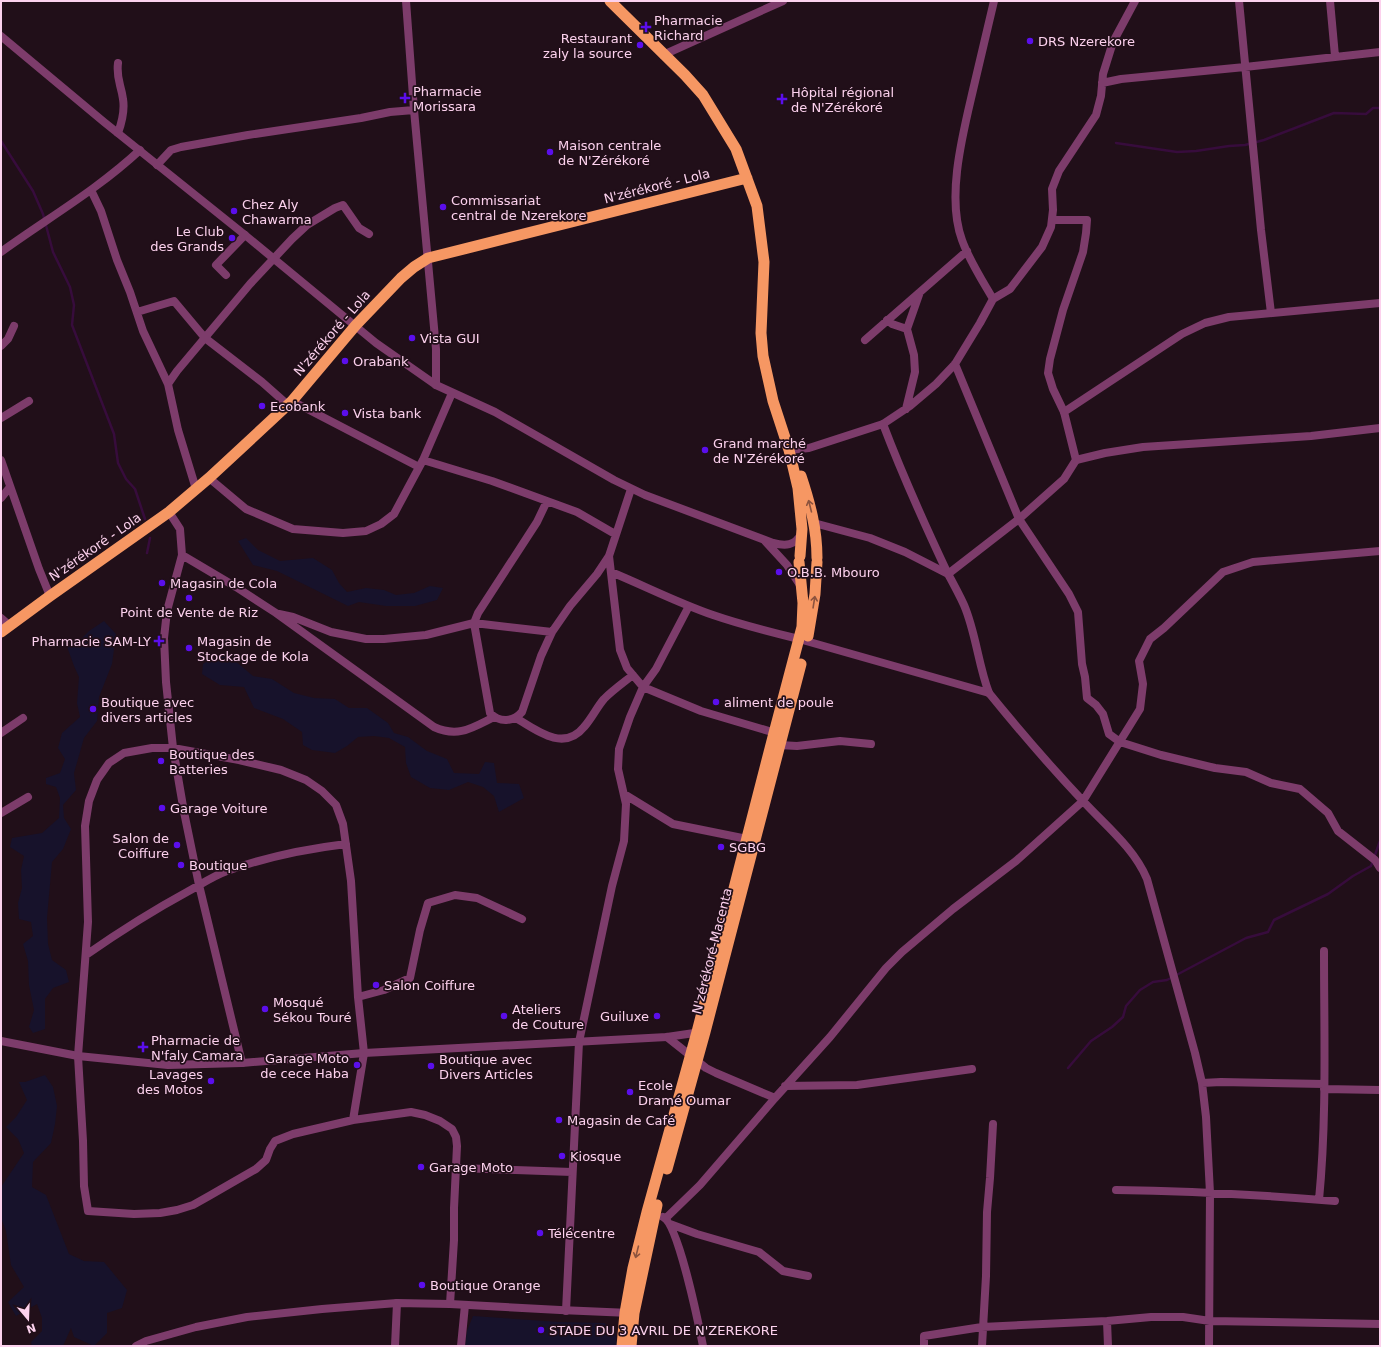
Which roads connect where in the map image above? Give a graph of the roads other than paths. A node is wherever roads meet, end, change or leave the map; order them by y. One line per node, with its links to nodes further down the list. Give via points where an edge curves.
1 (406, 1): 15 (street)
2 (610, 1): 10 (highway)
3 (783, 1): 10 (street)
4 (994, 1): 24 (street, via 957,172 957,219 961,239)
5 (1135, 1): 14 (street, via 1113,42)
6 (1240, 1): 13 (street)
7 (1330, 1): 11 (street)
8 (1, 36): 16 (street)
9 (1380, 52): 11 (street)
10 (664, 55): 19 (highway, via 703,95 736,148)
11 (1335, 56): 13 (street)
12 (118, 63): 16 (street, via 116,74 124,110)
13 (1245, 67): 14 (street); 33 (street)
14 (1102, 83): 21 (street, via 1096,115 1059,171 1052,189)
15 (414, 110): 18 (street, via 181,147 170,150); 27 (street)
16 (118, 133): 17 (street)
17 (140, 150): 18 (street); 20 (street)
18 (157, 164): 23 (street)
19 (747, 178): 27 (highway, N'zérékoré - Lola); 52 (highway, via 757,206 764,262 761,333 763,356 773,401)
20 (91, 190): 25 (street); 32 (street, via 101,211)
21 (1052, 220): 30 (street, via 1042,247 1010,289); 48 (street, via 1087,220 1083,252 1063,310 1048,373)
22 (369, 234): 26 (street, via 359,228 343,205 307,225)
23 (245, 235): 26 (street); 28 (street, via 216,266)
24 (967, 251): 29 (street); 30 (street)
25 (1, 252)
26 (274, 258): 35 (street); 38 (street)
27 (428, 258): 35 (highway, N'zérékoré - Lola, via 401,278); 43 (street, via 436,349)
28 (226, 275)
29 (921, 291): 34 (street); 37 (street)
30 (993, 298): 41 (street)
31 (1380, 303): 33 (street)
32 (136, 312): 38 (street, via 174,301); 42 (street)
33 (1271, 312): 48 (street, via 1229,317 1205,323 1182,334)
34 (887, 320): 37 (street); 39 (street)
35 (356, 325): 43 (street, via 376,343); 46 (highway, N'zérékoré - Lola)
36 (14, 326): 40 (street, via 8,339)
37 (908, 329): 47 (street, via 915,372)
38 (205, 338): 42 (street); 46 (street)
39 (865, 340)
40 (1, 346)
41 (955, 364): 47 (street); 63 (street)
42 (168, 384): 59 (street, via 178,430)
43 (436, 385): 44 (street)
44 (452, 393): 55 (street); 58 (street, via 495,412)
45 (29, 401): 49 (street)
46 (290, 403): 55 (street); 56 (highway, N'zérékoré - Lola)
47 (906, 409): 50 (street)
48 (1064, 412): 54 (street)
49 (1, 418)
50 (883, 424): 52 (street, via 809,448); 74 (street, via 903,477)
51 (1380, 428): 54 (street, via 1311,436 1143,447)
52 (789, 450): 64 (highway, one-way to 52, via 804,484); 65 (highway, via 798,488)
53 (1, 460): 57 (street)
54 (1076, 460): 63 (street, via 1064,479)
55 (421, 463): 56 (street, via 394,514 366,531 343,534 293,529 268,520 246,509); 61 (street, via 492,481)
56 (209, 478): 59 (highway, N'zérékoré - Lola)
57 (10, 487): 60 (street); 76 (street)
58 (632, 488): 66 (street); 67 (street)
59 (196, 489): 62 (highway, N'zérékoré - Lola)
60 (1, 498)
61 (547, 501): 66 (street, via 576,512); 79 (street, via 537,522)
62 (169, 512): 69 (street, via 180,529); 76 (highway, N'zérékoré - Lola)
63 (1019, 519): 74 (street); 91 (street, via 1069,594 1078,612 1087,698 1103,714 1109,734)
64 (814, 523): 72 (highway); 74 (street, via 870,538)
65 (802, 529): 67 (street, via 798,539 788,545); 71 (highway)
66 (615, 534): 70 (street)
67 (763, 540): 75 (street, via 787,565)
68 (1380, 551): 91 (street, via 1253,562 1223,572 1150,638 1139,661 1143,684 1140,709)
69 (182, 555): 78 (street); 93 (street, via 167,611 164,638)
70 (609, 556): 73 (street); 81 (street)
71 (799, 559): 72 (highway, via 802,568 808,570 814,567); 75 (highway)
72 (817, 560): 82 (highway, one-way to 72, via 815,594)
73 (611, 572): 77 (street); 83 (street, via 620,650 627,668)
74 (948, 574): 85 (street, via 965,606 982,677)
75 (802, 589): 82 (highway)
76 (50, 596): 80 (highway, N'zérékoré - Lola)
77 (689, 606): 82 (street, via 748,627); 84 (street, via 656,669)
78 (276, 613): 79 (street, via 331,632 366,639 426,635); 86 (street, via 434,727 458,733)
79 (474, 623): 81 (street); 86 (street, via 490,713)
80 (4, 625)
81 (552, 632): 88 (street, via 522,712)
82 (803, 640): 85 (street); 90 (highway)
83 (633, 675): 84 (street); 88 (street, via 604,699 584,727 570,738 552,738)
84 (643, 687): 90 (street, via 701,711); 94 (street, via 619,749 618,769)
85 (989, 693): 96 (street)
86 (494, 717): 88 (street, via 499,720)
87 (23, 718): 89 (street)
88 (516, 718)
89 (1, 733)
90 (778, 737): 92 (street, via 797,746 840,741); 98 (highway)
91 (1120, 742): 96 (street); 100 (street, via 1215,768 1246,772 1271,783 1300,789 1328,813 1338,832 1375,860)
92 (871, 744)
93 (173, 748): 99 (street, via 281,770 306,780 336,805 343,824); 101 (street); 104 (street, via 152,748 124,753 109,763 97,780 89,801 85,826 88,922)
94 (624, 794): 98 (street, via 674,824); 109 (street, via 624,841)
95 (28, 797): 97 (street)
96 (1083, 801): 115 (street, via 1142,867 1153,896); 116 (street, via 1016,861 902,952)
97 (1, 813)
98 (750, 840): 106 (highway)
99 (346, 844): 101 (street, via 280,855 226,871); 105 (street, via 351,881)
100 (1380, 868)
101 (199, 885): 104 (street, via 114,935); 113 (street)
102 (522, 919): 105 (street, via 477,898 455,895 428,903 410,978 384,990)
103 (1324, 951): 117 (street)
104 (86, 955): 111 (street)
105 (358, 997): 110 (street)
106 (701, 1032): 107 (street); 112 (highway)
107 (667, 1037): 109 (street); 112 (street)
108 (1, 1041): 111 (street)
109 (579, 1042): 110 (street); 123 (street)
110 (364, 1053): 113 (street); 120 (street)
111 (78, 1056): 113 (street, via 168,1065); 120 (street, via 84,1186 88,1211 160,1213 193,1205 256,1168 266,1160 275,1141 293,1134)
112 (694, 1058): 119 (street, via 716,1073); 128 (highway)
113 (242, 1063)
114 (972, 1069): 116 (street, via 857,1084)
115 (1202, 1083): 117 (street); 125 (street)
116 (785, 1086): 119 (street)
117 (1324, 1087): 118 (street); 126 (street, via 1323,1161)
118 (1380, 1090)
119 (775, 1098): 129 (street)
120 (353, 1120): 122 (street, via 411,1112 440,1121 452,1129 456,1137)
121 (993, 1124): 139 (street, via 986,1212 986,1276)
122 (457, 1168): 123 (street); 132 (street)
123 (572, 1172): 134 (street)
124 (1116, 1190): 125 (street)
125 (1210, 1193): 126 (street); 137 (street)
126 (1319, 1200): 127 (street)
127 (1335, 1201)
128 (651, 1213): 129 (street); 135 (highway, via 633,1268)
129 (668, 1221): 130 (street, via 696,1234 759,1252 783,1271); 145 (street, via 684,1264)
130 (808, 1276)
131 (397, 1304): 132 (street); 140 (street, via 246,1317 196,1327); 141 (street)
132 (450, 1304): 133 (street)
133 (465, 1305): 134 (street); 142 (street)
134 (566, 1311): 135 (street)
135 (630, 1313): 143 (highway); 144 (highway)
136 (1107, 1321): 137 (street, via 1151,1316); 139 (street); 148 (street)
137 (1210, 1321): 138 (street); 149 (street)
138 (1380, 1324)
139 (982, 1327): 146 (street, via 924,1336); 147 (street)
140 (136, 1346)
141 (395, 1346)
142 (461, 1346)
143 (622, 1346)
144 (631, 1346)
145 (703, 1346)
146 (924, 1346)
147 (982, 1346)
148 (1108, 1346)
149 (1209, 1346)

